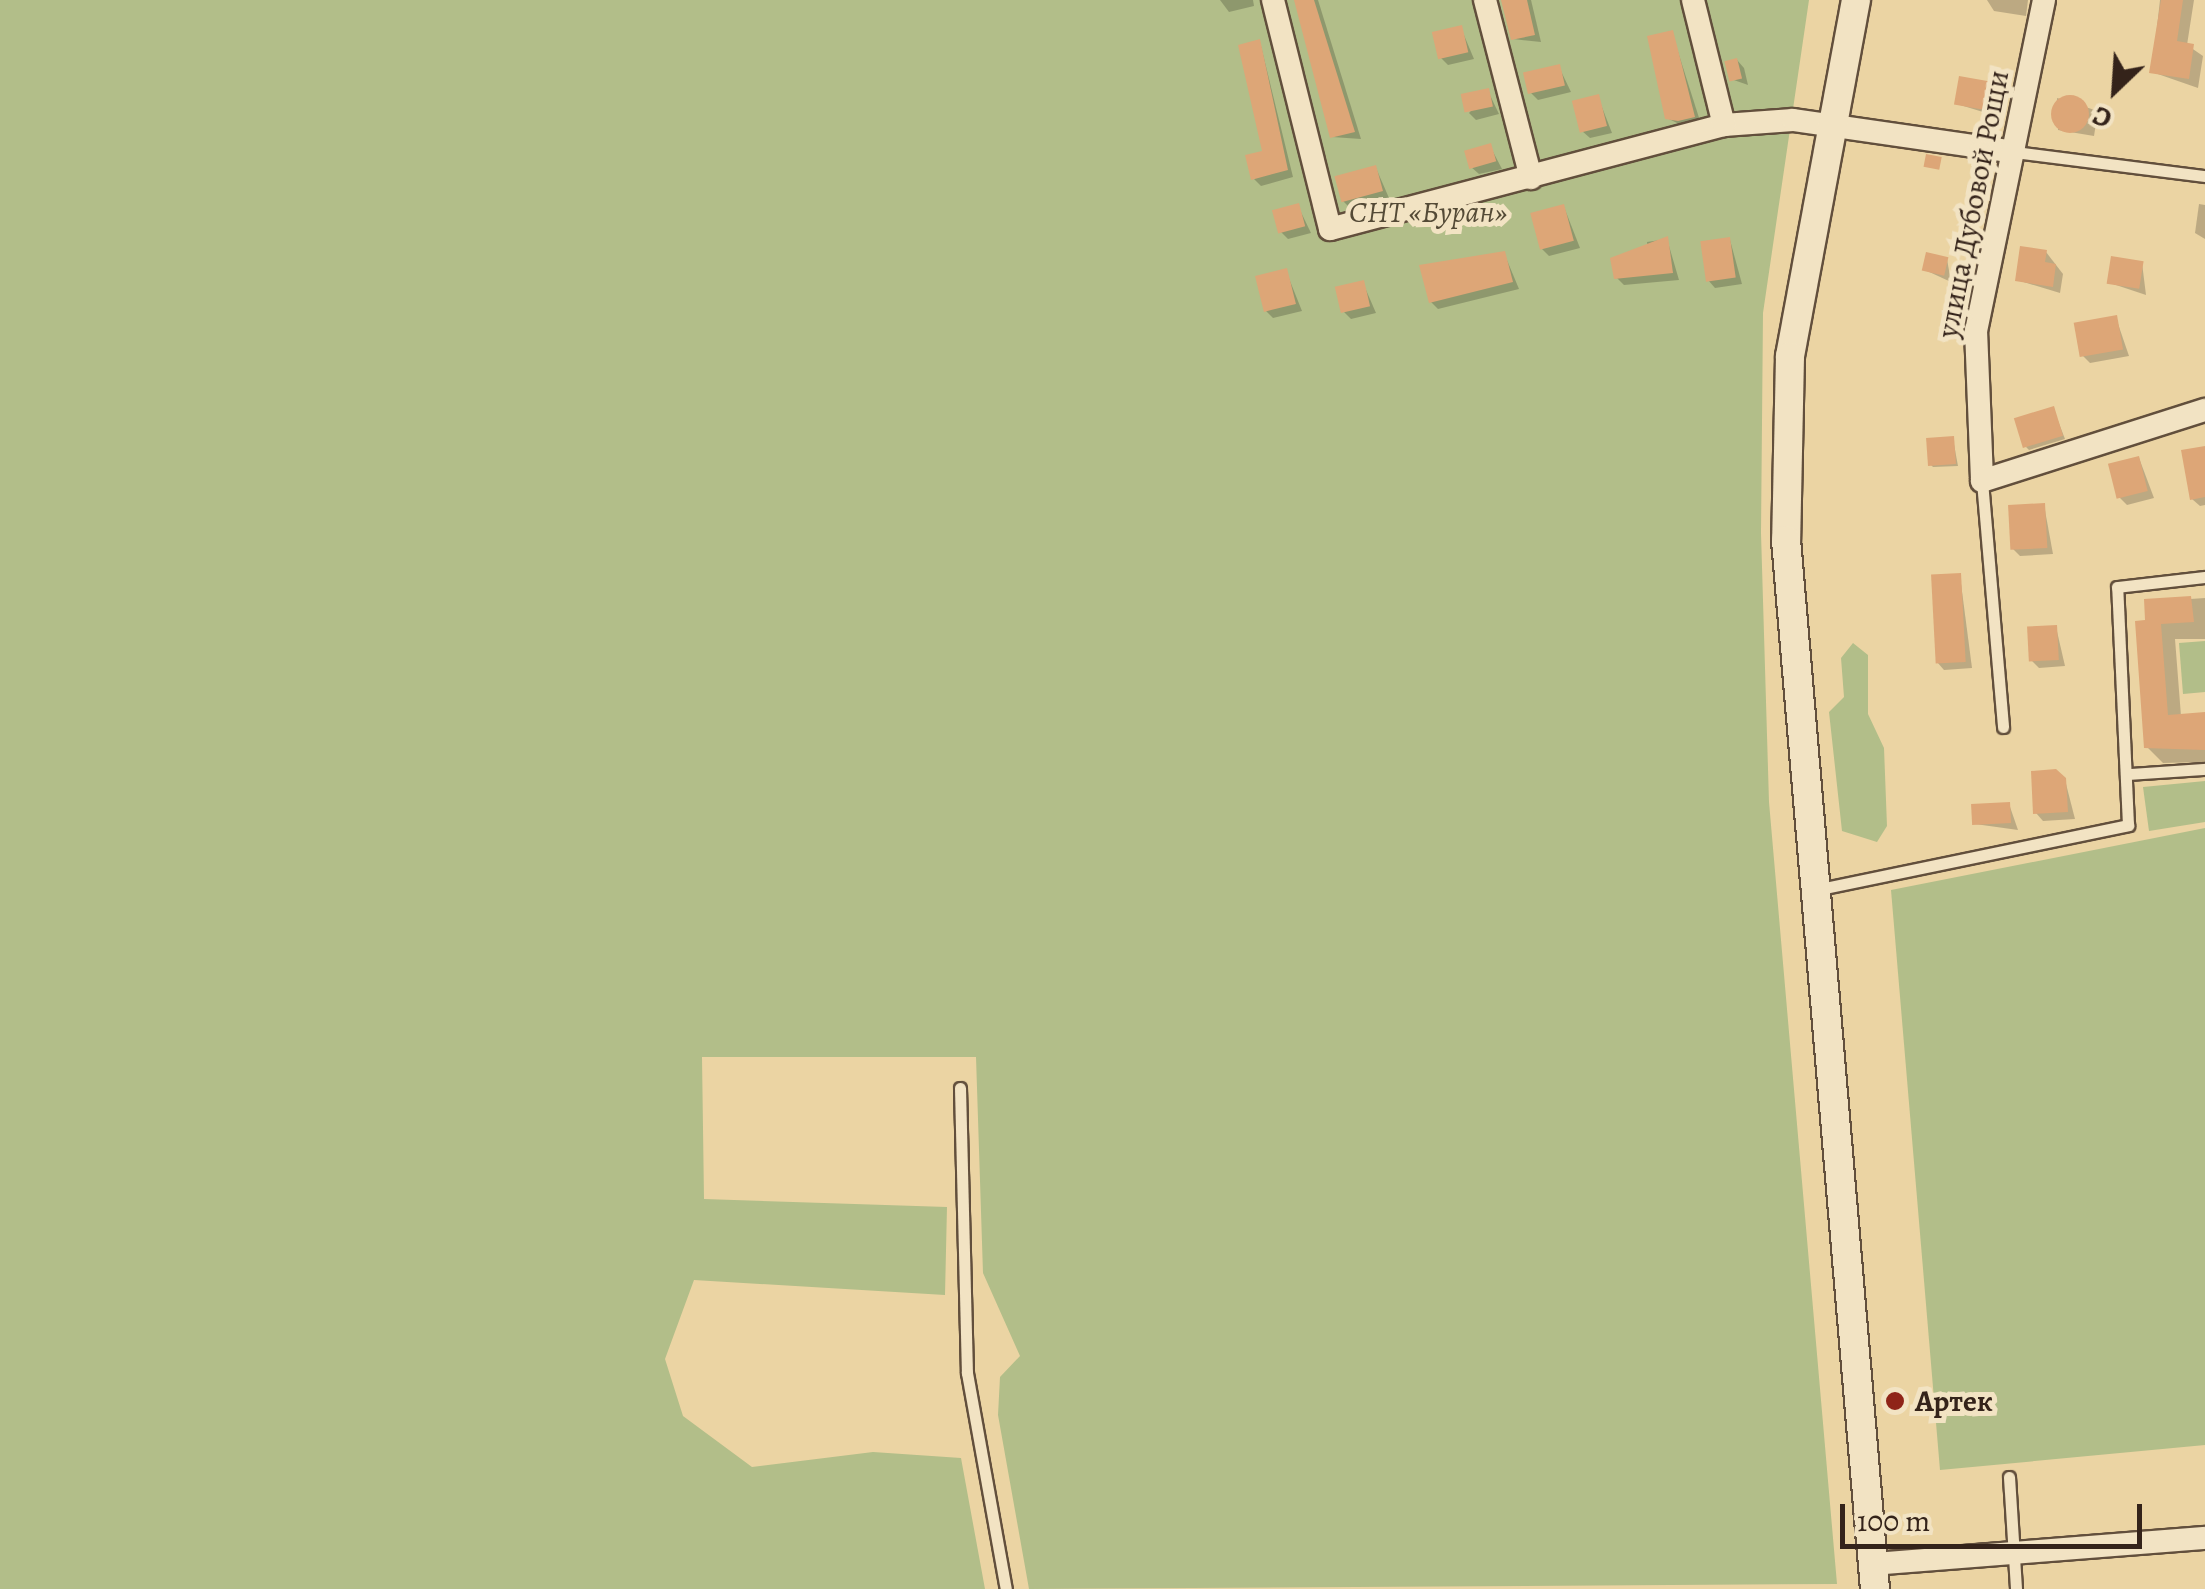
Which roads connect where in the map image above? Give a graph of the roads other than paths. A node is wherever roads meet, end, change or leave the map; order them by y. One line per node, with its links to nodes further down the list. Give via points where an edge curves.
1 (1273, 0): 10 (street, via 1330,229)
2 (1485, 0): 10 (street)
3 (1693, 0): 6 (street)
4 (1856, 0): 7 (street)
5 (2044, 0): 8 (street, улица Дубовой Рощи)
6 (1724, 126): 7 (street, via 1793,120); 10 (street)
7 (1833, 128): 8 (street); 17 (street, via 1790,356 1785,457)
8 (2014, 152): 9 (lane); 12 (street, улица Дубовой Рощи, via 1976,330)
9 (2205, 176)
10 (1532, 178)
11 (2205, 410): 12 (street)
12 (1982, 481): 14 (lane)
13 (2205, 576): 16 (lane, via 2116,587)
14 (2003, 727)
15 (2205, 769): 16 (lane)
16 (2129, 774): 17 (lane, via 2130,821 2122,828)
17 (1814, 890): 22 (street)
18 (960, 1088): 23 (lane, via 967,1373)
19 (2009, 1477): 21 (lane)
20 (2203, 1536): 21 (street)
21 (2014, 1552): 22 (street); 24 (lane)
22 (1874, 1576)
23 (1006, 1589)
24 (2016, 1589)

